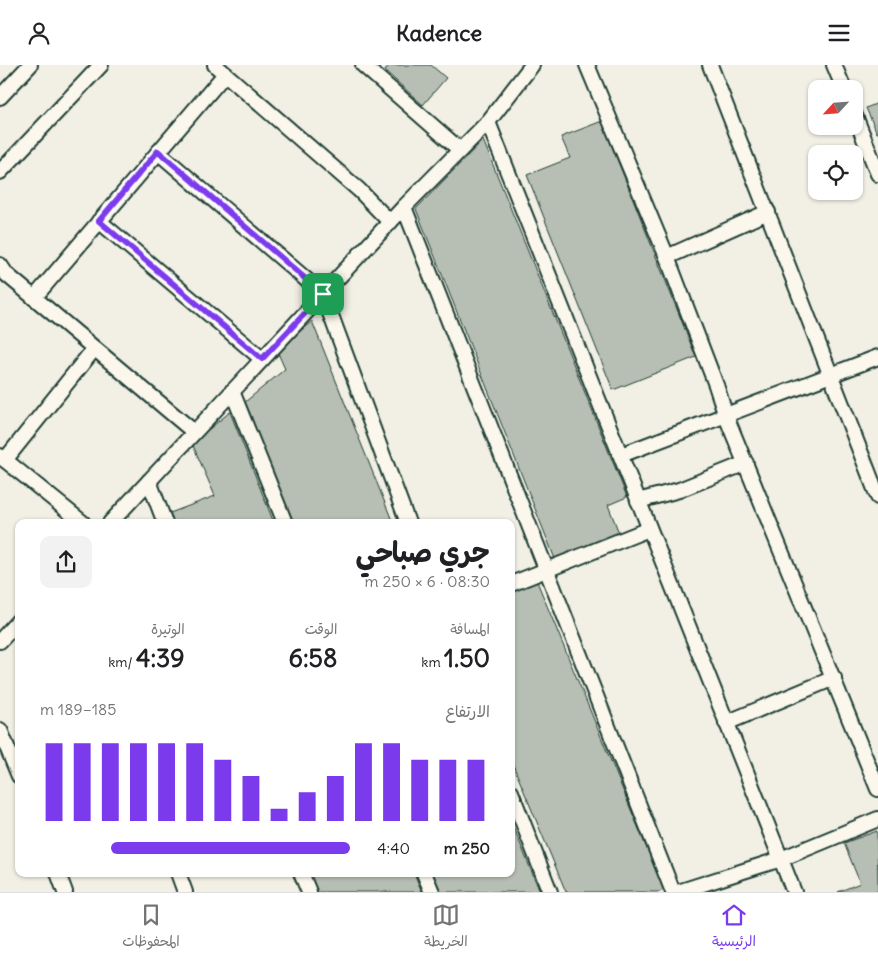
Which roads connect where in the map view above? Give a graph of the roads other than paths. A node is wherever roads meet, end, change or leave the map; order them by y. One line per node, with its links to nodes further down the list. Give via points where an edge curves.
1 (30, 65): 10 (street)
2 (102, 65): 15 (street)
3 (362, 65): 13 (street)
4 (532, 65): 11 (street)
5 (588, 65): 21 (street)
6 (710, 65): 18 (street)
7 (834, 65): 9 (street)
8 (220, 69): 14 (street); 20 (street, via 359,190)
9 (840, 80)
10 (0, 97)
11 (488, 122): 13 (street); 32 (street)
12 (863, 135): 16 (street)
13 (460, 150): 17 (street)
14 (158, 151): 19 (street); 23 (street)
15 (0, 173)
16 (878, 174)
17 (404, 207): 20 (street); 44 (street)
18 (768, 212): 21 (street); 28 (street)
19 (99, 221): 24 (street); 27 (street)
20 (390, 222): 23 (street)
21 (667, 257): 30 (street)
22 (2, 274): 24 (street)
23 (323, 294): 27 (street); 42 (street)
24 (34, 298): 25 (street)
25 (94, 349): 31 (street); 33 (street)
26 (878, 357): 28 (street)
27 (262, 359): 29 (street)
28 (832, 376): 30 (street); 36 (street)
29 (232, 391): 31 (street); 41 (street)
30 (726, 416): 32 (street); 34 (street)
31 (194, 432): 35 (street)
32 (620, 455): 37 (street)
33 (3, 458): 38 (street)
34 (746, 463): 37 (street, via 679,491); 48 (street)
35 (149, 481): 39 (street); 40 (street)
36 (878, 497)
37 (638, 501): 43 (street)
38 (79, 519)
39 (114, 519)
40 (163, 519)
41 (283, 519)
42 (407, 519)
43 (649, 529): 44 (street); 49 (street)
44 (546, 571): 45 (street); 65 (street)
45 (515, 583)
46 (15, 623): 47 (street)
47 (2, 633)
48 (834, 678): 49 (street); 52 (street)
49 (726, 723): 55 (street)
50 (0, 730): 51 (street)
51 (15, 766)
52 (878, 789)
53 (515, 802): 64 (street)
54 (878, 819): 55 (street)
55 (781, 859): 66 (street); 67 (street)
56 (60, 877): 60 (street)
57 (180, 877): 61 (street)
58 (303, 877): 62 (street)
59 (426, 877): 63 (street)
60 (66, 892)
61 (186, 892)
62 (309, 892)
63 (432, 892)
64 (550, 892)
65 (673, 892)
66 (678, 892)
67 (794, 892)

